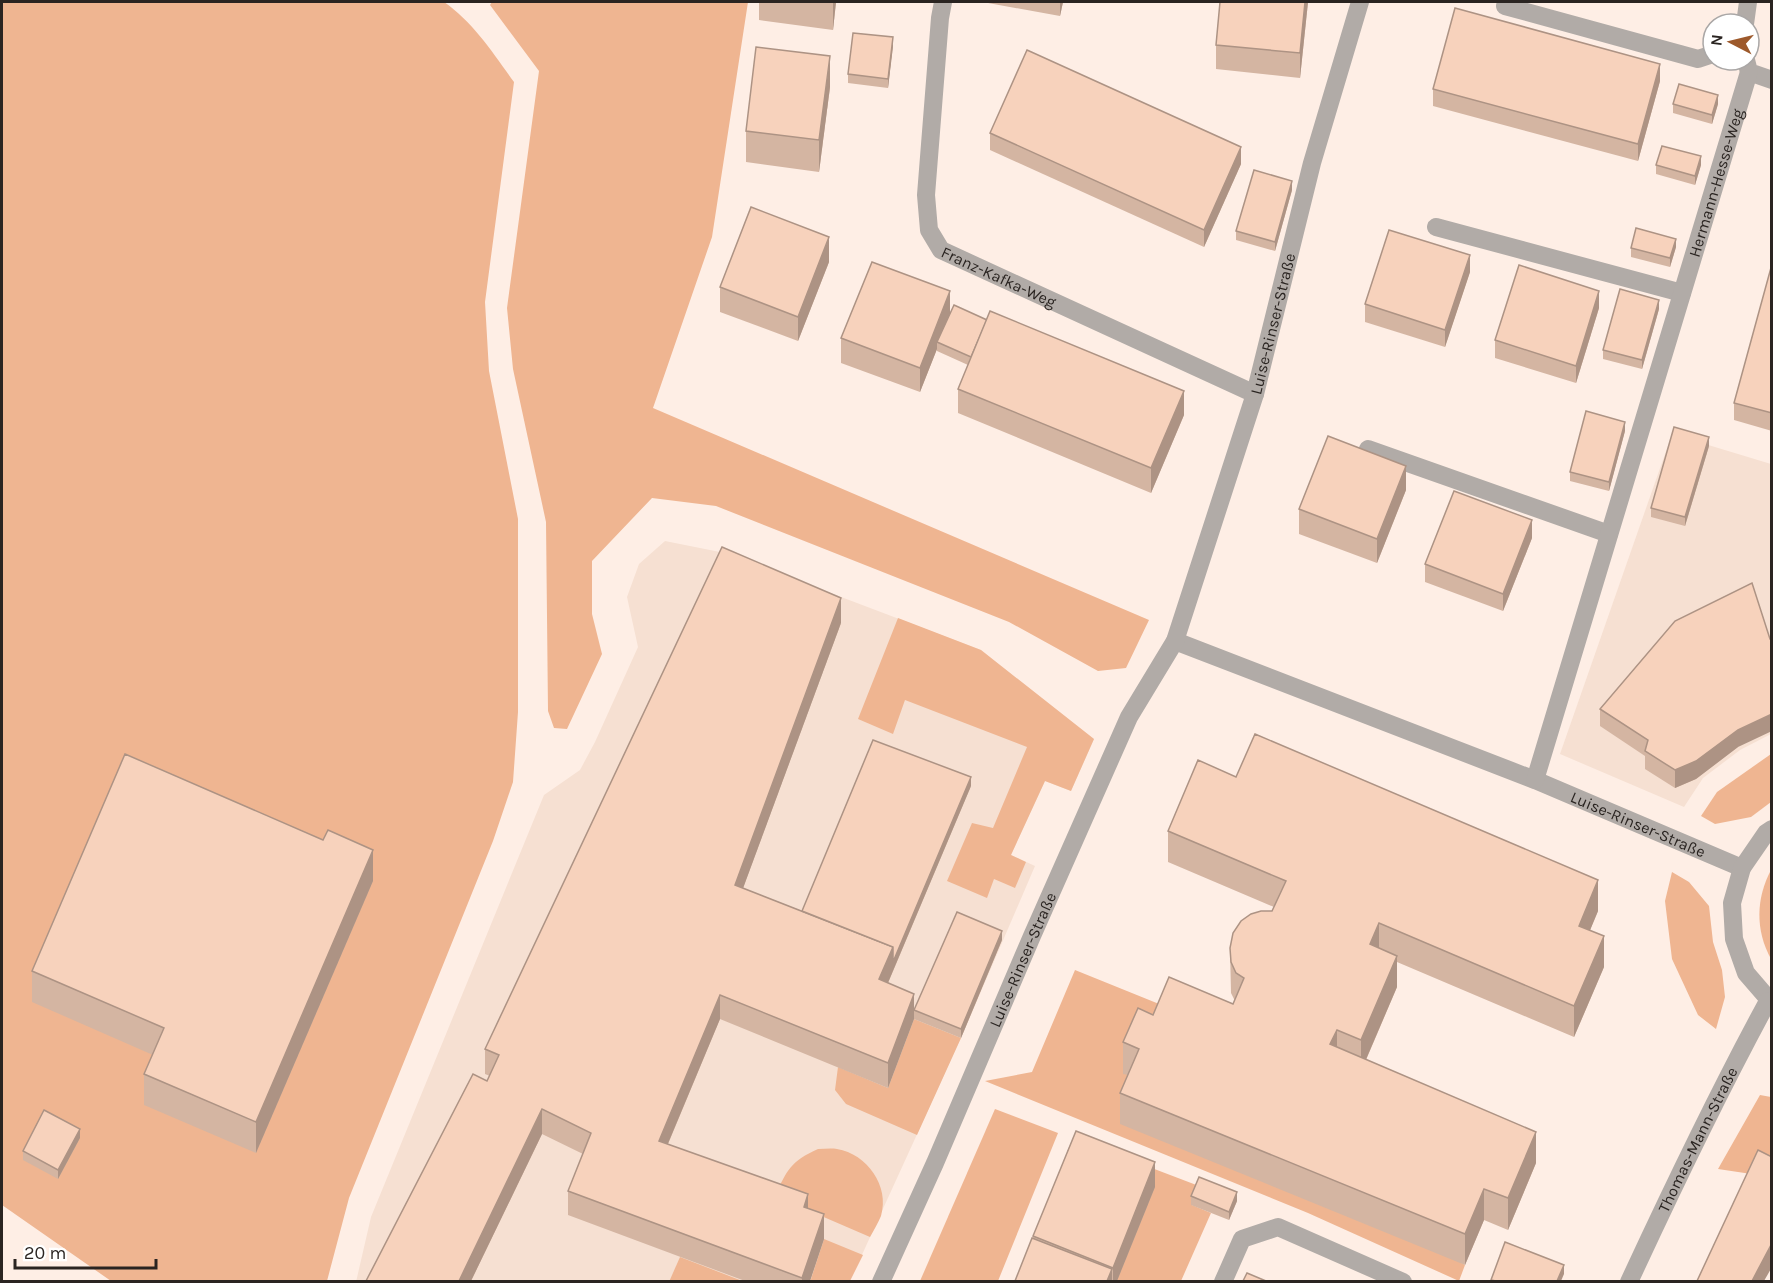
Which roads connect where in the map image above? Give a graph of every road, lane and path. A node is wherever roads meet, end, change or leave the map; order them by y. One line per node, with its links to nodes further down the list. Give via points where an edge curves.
1 (943, 2): 10 (street, Franz-Kafka-Weg, via 926,195 929,230 941,250)
2 (1359, 2): 10 (street, Luise-Rinser-Straße, via 1312,163)
3 (1505, 6): 4 (street)
4 (1701, 58)
5 (1745, 72): 9 (street, Hermann-Hesse-Weg)
6 (1758, 72): 7 (street, Hermann-Hesse-Weg)
7 (1772, 80)
8 (1436, 227): 9 (street)
9 (1682, 293): 12 (street)
10 (1256, 394): 13 (street, Luise-Rinser-Straße)
11 (1368, 449): 12 (street)
12 (1609, 534): 14 (street)
13 (1175, 641): 14 (street, Luise-Rinser-Straße); 18 (street, Luise-Rinser-Straße, via 1129,717)
14 (1535, 780): 16 (street, Luise-Rinser-Straße)
15 (1772, 829): 16 (street)
16 (1742, 868): 17 (street, via 1732,903 1734,939 1746,972)
17 (1770, 1002): 21 (street, Thomas-Mann-Straße, via 1688,1157)
18 (881, 1281)
19 (1223, 1281): 20 (street, via 1242,1239 1278,1227)
20 (1403, 1281)
21 (1629, 1281)

